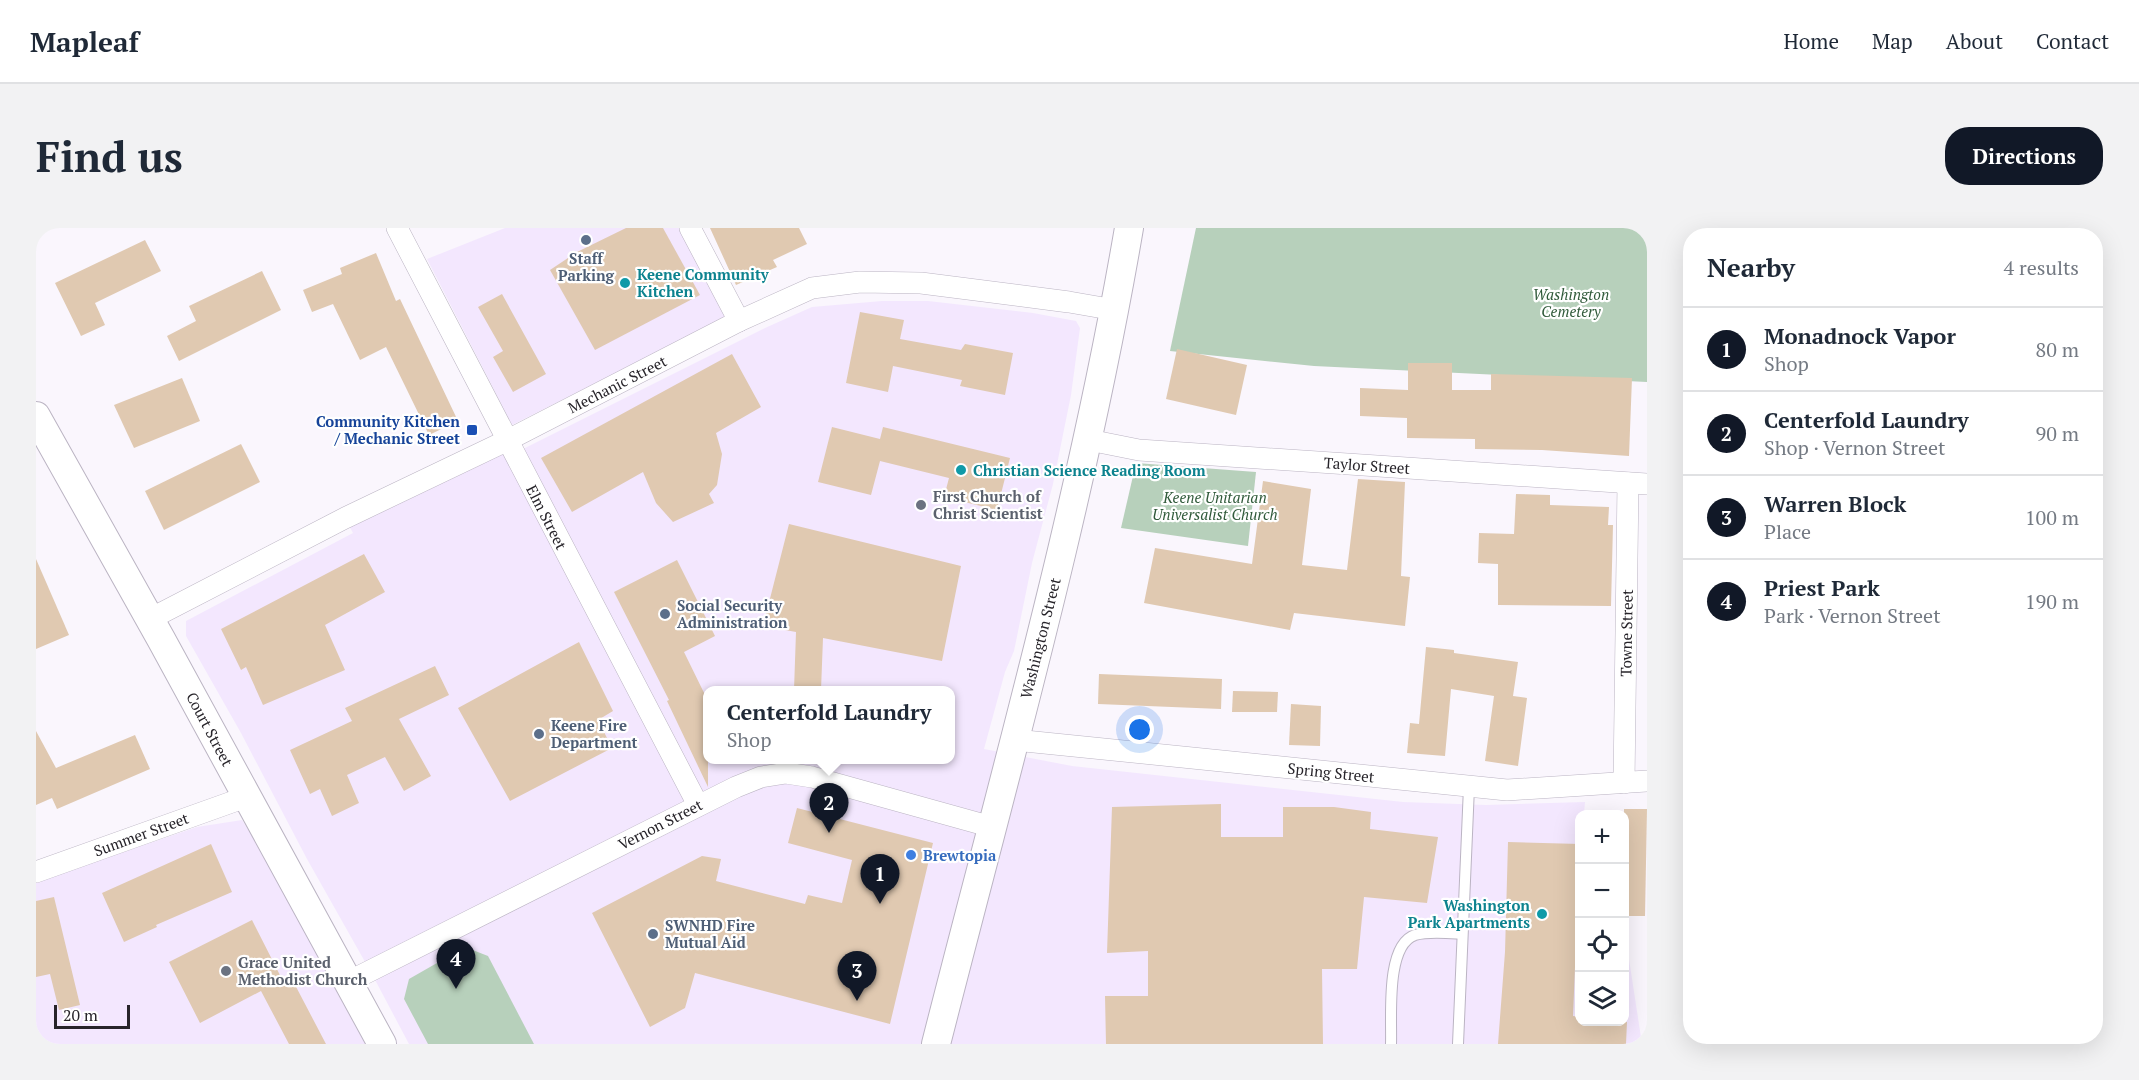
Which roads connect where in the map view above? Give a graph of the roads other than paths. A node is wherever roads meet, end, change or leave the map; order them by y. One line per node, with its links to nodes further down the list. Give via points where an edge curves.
1 (397, 228): 7 (street, Elm Street)
2 (690, 228): 5 (street)
3 (1129, 228): 4 (main road, Washington Street)
4 (1115, 310): 5 (street, Mechanic Street, via 921,283 860,282 812,288); 8 (main road, Washington Street)
5 (739, 321): 7 (street, Mechanic Street)
6 (36, 416): 10 (main road, Court Street)
7 (508, 440): 10 (street, Mechanic Street, via 345,518); 16 (street, Elm Street)
8 (1089, 440): 9 (street, Taylor Street, via 1139,450); 11 (main road, Washington Street)
9 (1637, 484): 13 (street, Towne Street)
10 (150, 620): 15 (main road, Court Street)
11 (1015, 740): 14 (street, Spring Street); 17 (main road, Washington Street)
12 (1647, 781): 13 (street, Spring Street)
13 (1624, 783): 14 (street, Spring Street, via 1531,789)
14 (1469, 787): 19 (lane)
15 (246, 797): 18 (street, Summer Street); 20 (main road, Court Street)
16 (698, 805): 17 (street, Vernon Street, via 761,777 786,773); 20 (street, Vernon Street)
17 (992, 827): 22 (main road, Washington Street)
18 (36, 872)
19 (1462, 934): 23 (lane, via 1429,933 1413,936 1402,944 1393,974); 24 (lane)
20 (348, 982): 21 (main road, Court Street)
21 (382, 1044)
22 (936, 1044)
23 (1391, 1044)
24 (1458, 1044)

